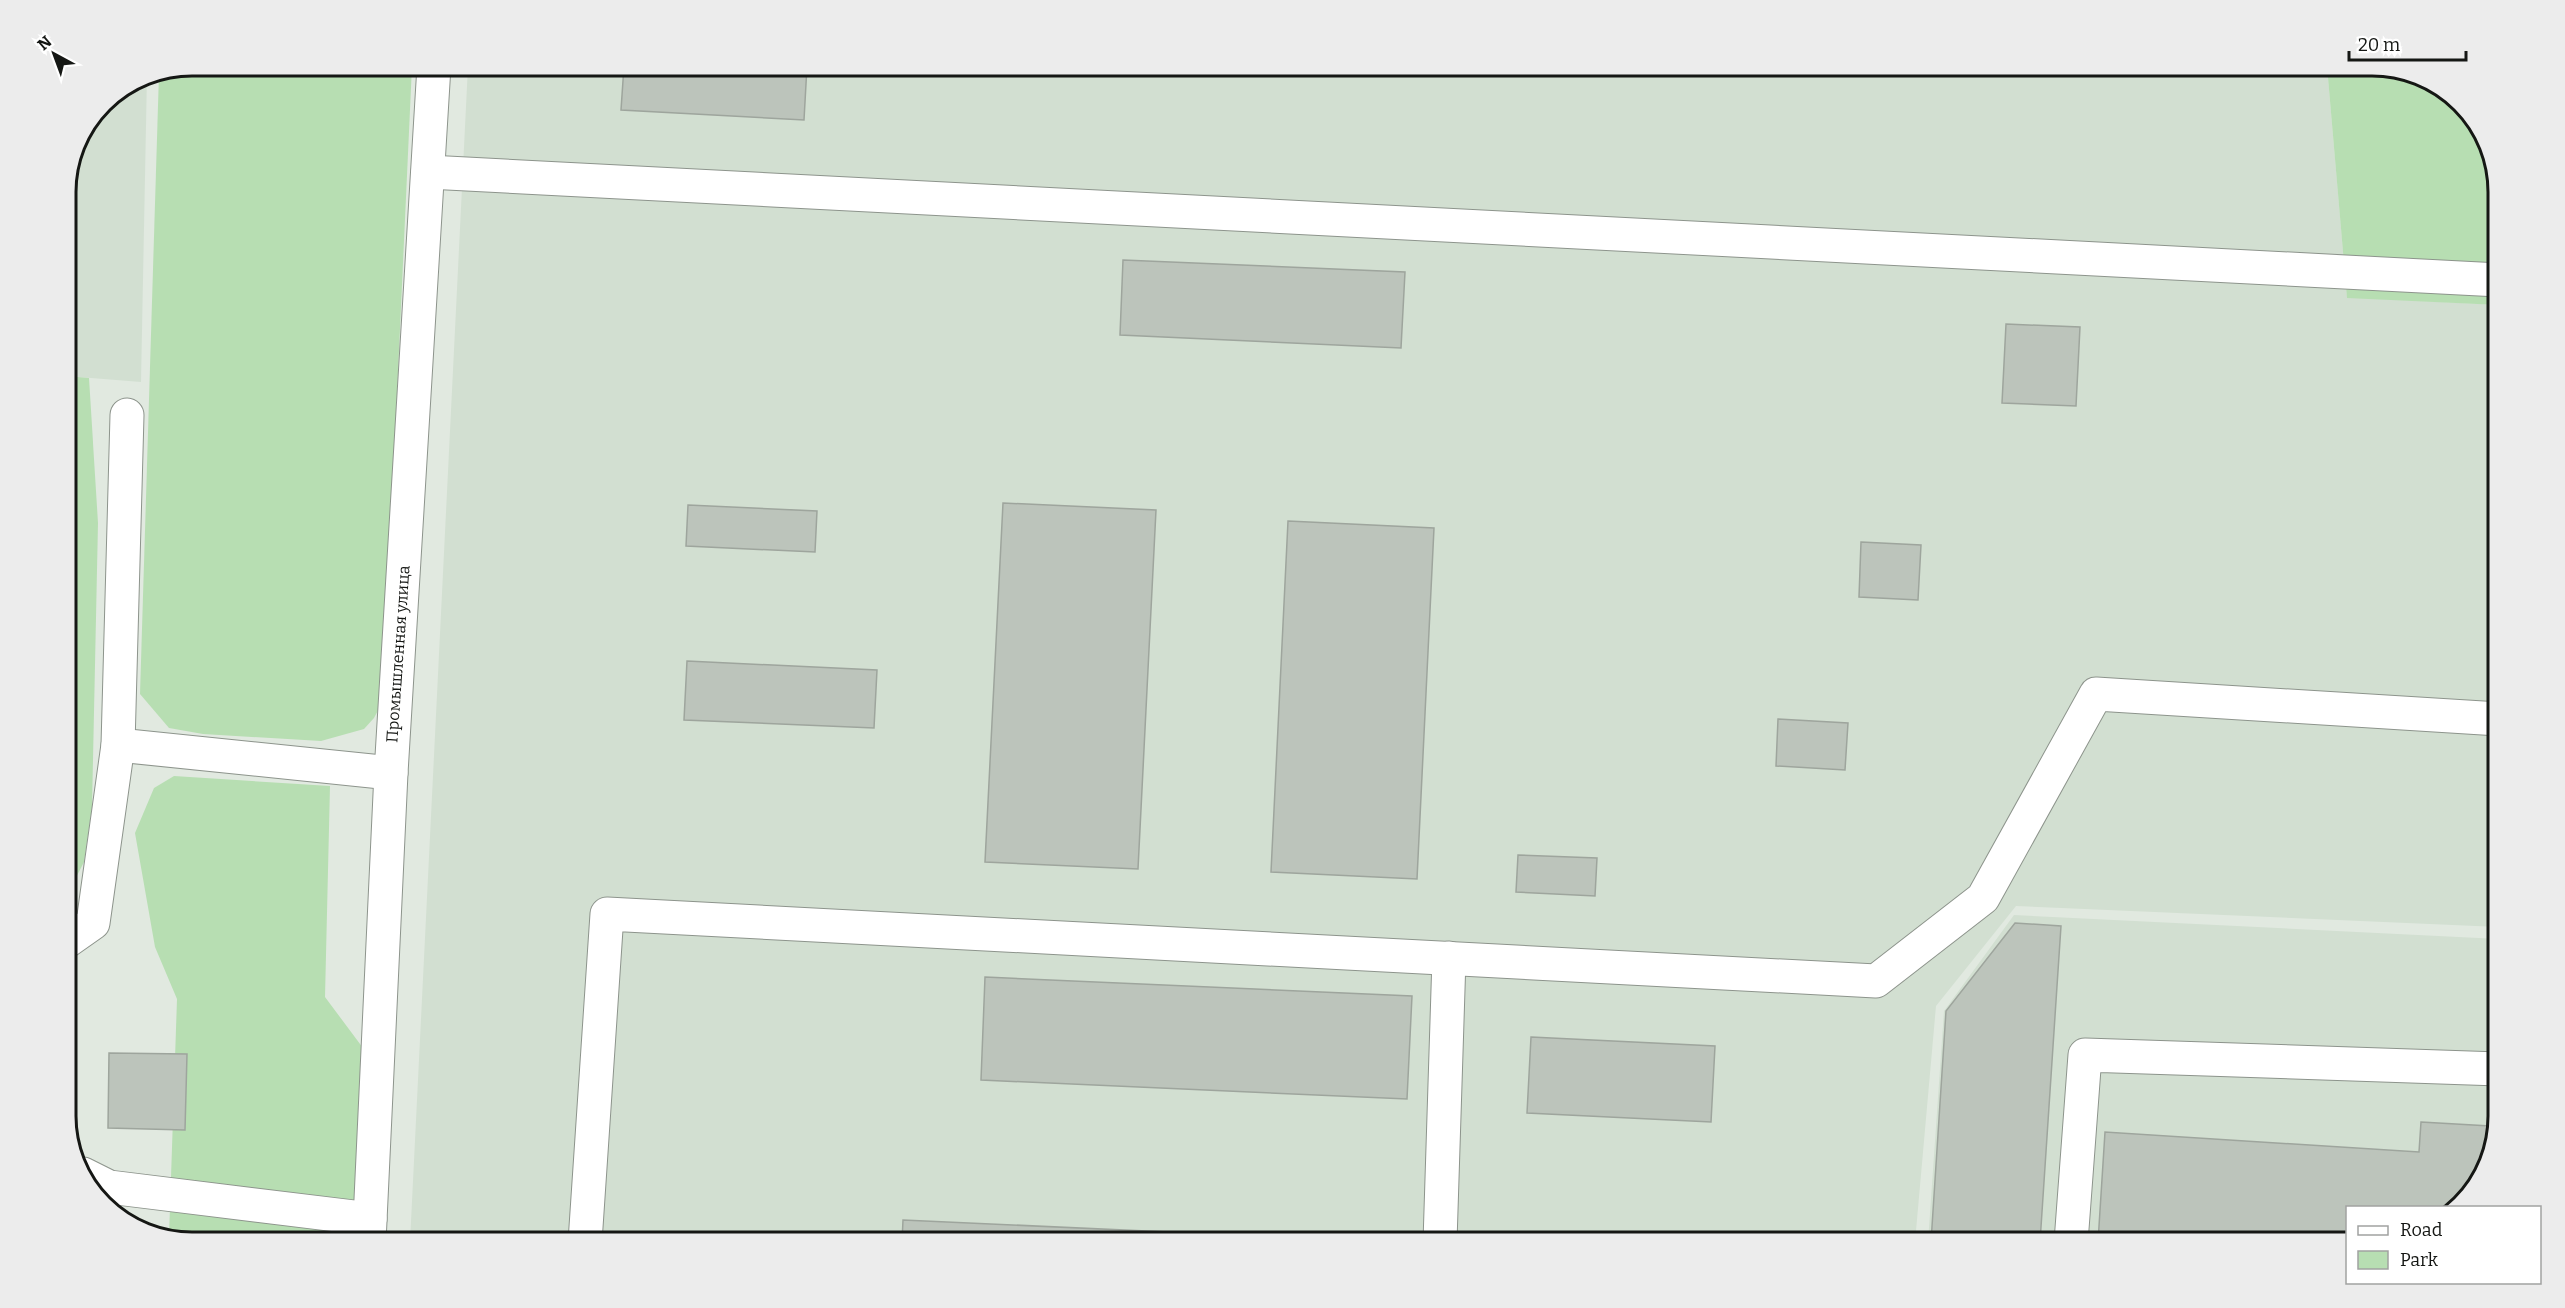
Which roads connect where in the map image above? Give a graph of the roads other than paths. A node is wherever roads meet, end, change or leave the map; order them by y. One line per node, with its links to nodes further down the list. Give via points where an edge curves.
1 (433, 77): 2 (street, Промышленная улица)
2 (428, 172): 3 (street); 7 (street, Промышленная улица)
3 (2488, 279)
4 (127, 415): 6 (street)
5 (2488, 718): 9 (street, via 2096,694 1983,898 1876,981)
6 (118, 745): 7 (street); 8 (street, via 93,923)
7 (391, 773): 12 (street, Промышленная улица)
8 (77, 934)
9 (1449, 958): 13 (street, via 607,914); 14 (street)
10 (2488, 1069): 15 (street, via 2085,1054)
11 (97, 1181): 12 (street, via 109,1187)
12 (370, 1230)
13 (586, 1232)
14 (1440, 1232)
15 (2072, 1232)

